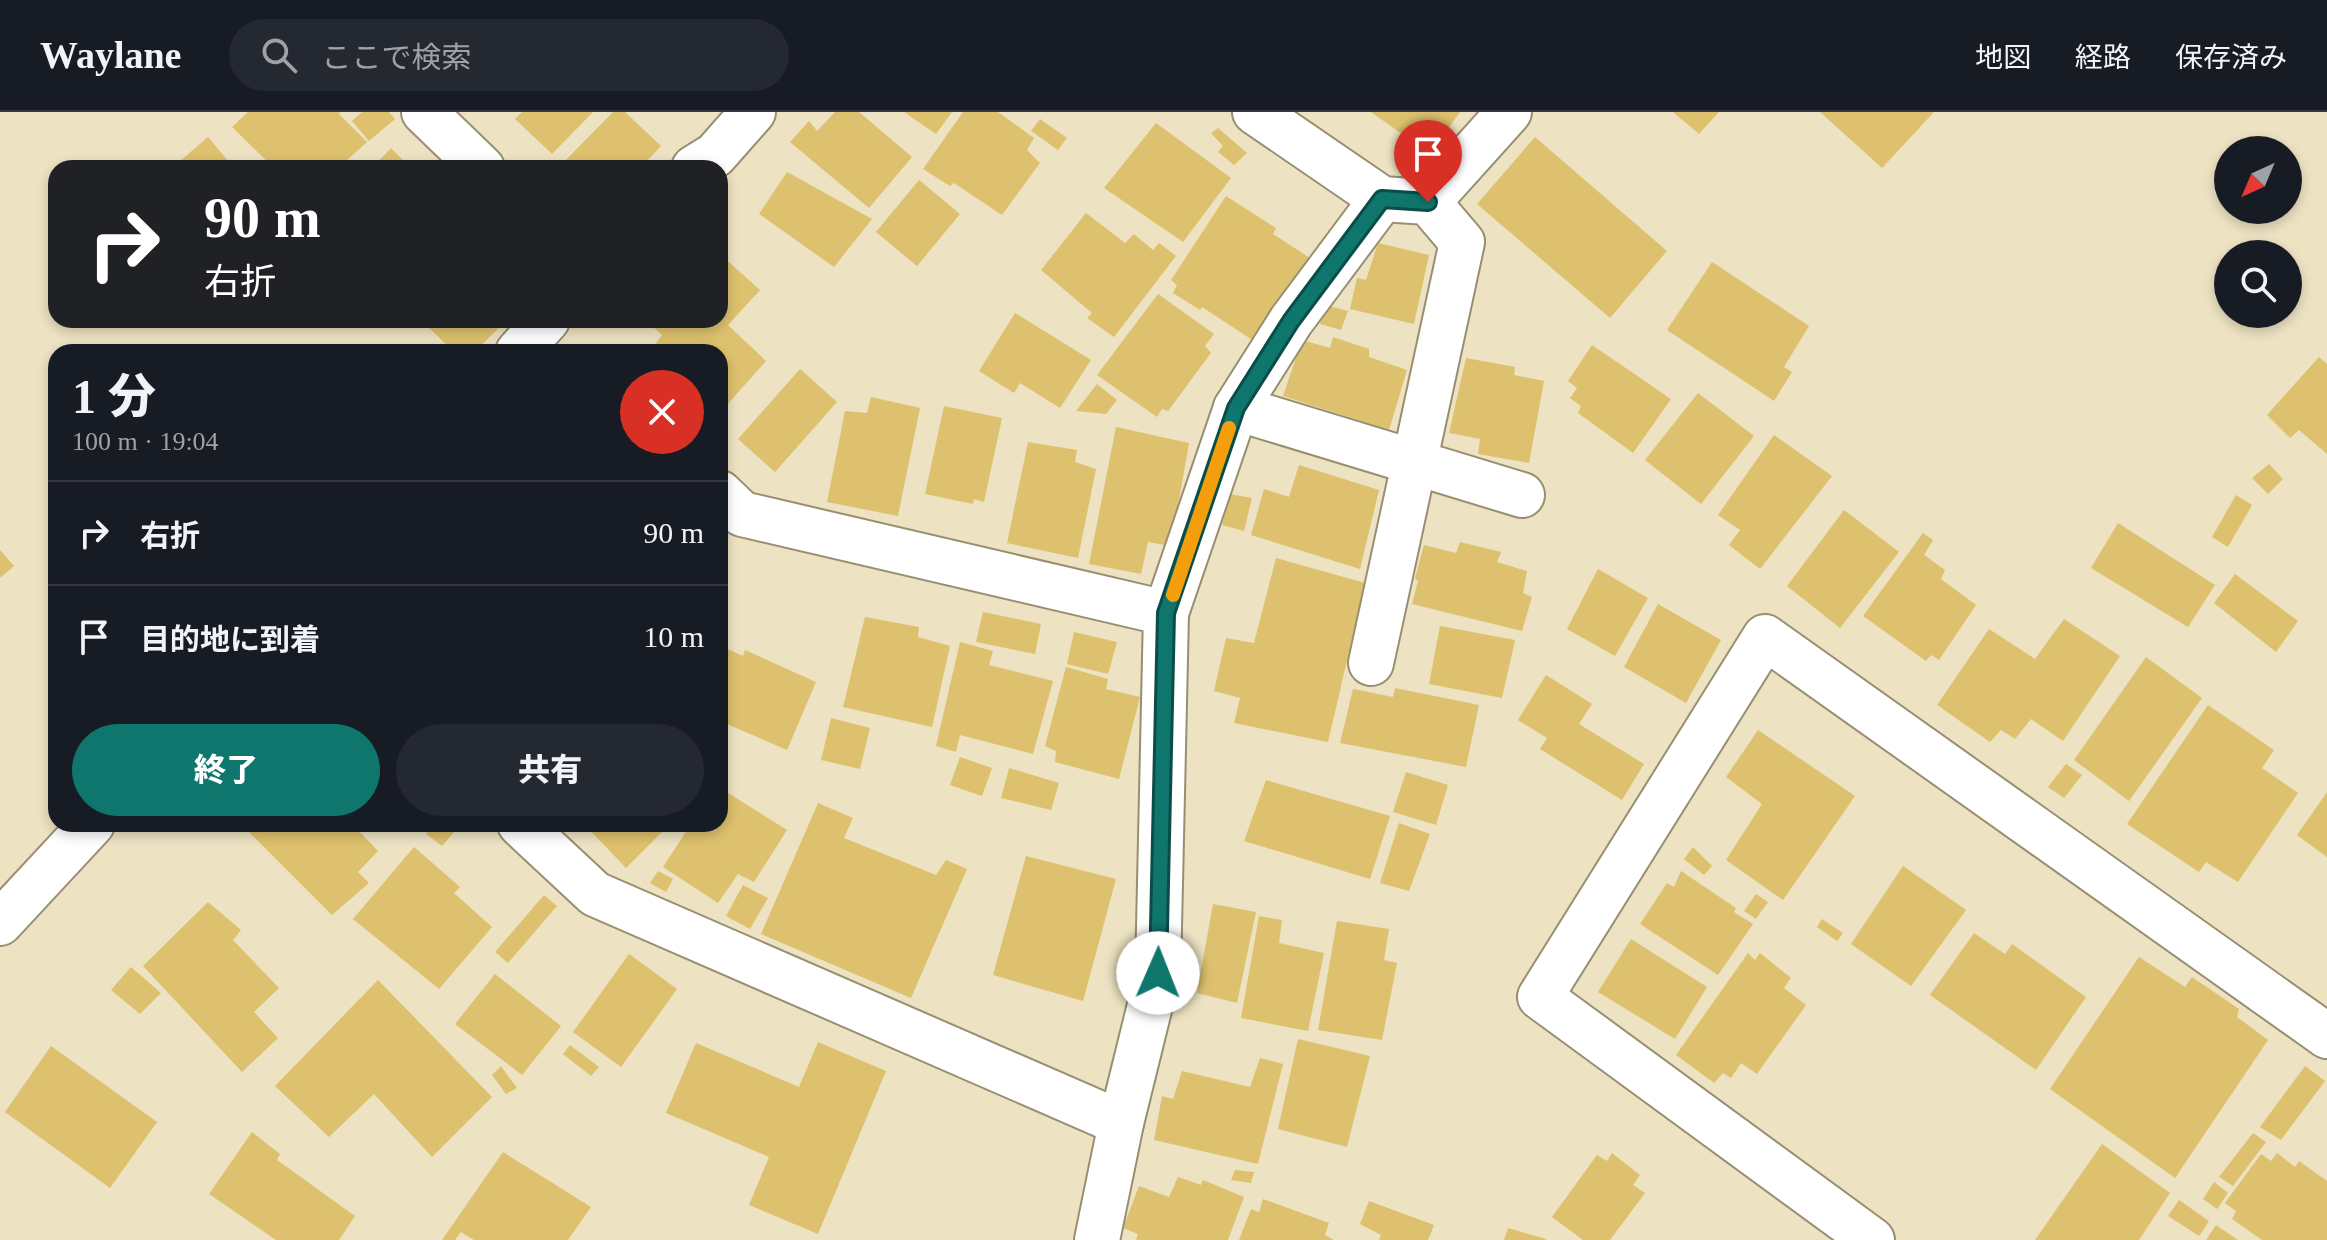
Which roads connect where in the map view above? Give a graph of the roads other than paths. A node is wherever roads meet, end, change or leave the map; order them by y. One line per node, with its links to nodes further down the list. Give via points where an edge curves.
1 (424, 112): 5 (street)
2 (753, 112): 6 (street)
3 (1255, 112): 7 (street)
4 (1509, 112): 8 (street)
5 (474, 160)
6 (707, 160)
7 (1382, 199): 8 (street); 9 (street, via 1291,321)
8 (1428, 202): 10 (street, via 1462,242)
9 (1236, 408): 10 (street); 13 (street)
10 (1414, 462): 11 (street); 14 (street)
11 (1522, 495)
12 (728, 501): 13 (street, via 742,514)
13 (1166, 613): 19 (street, via 1158,973)
14 (1371, 663)
15 (85, 832): 17 (street)
16 (529, 832): 19 (street, via 595,894)
17 (0, 923)
18 (2327, 1036): 20 (street, via 1765,637 1540,997)
19 (1121, 1123): 21 (street)
20 (1859, 1236)
21 (1097, 1240)

